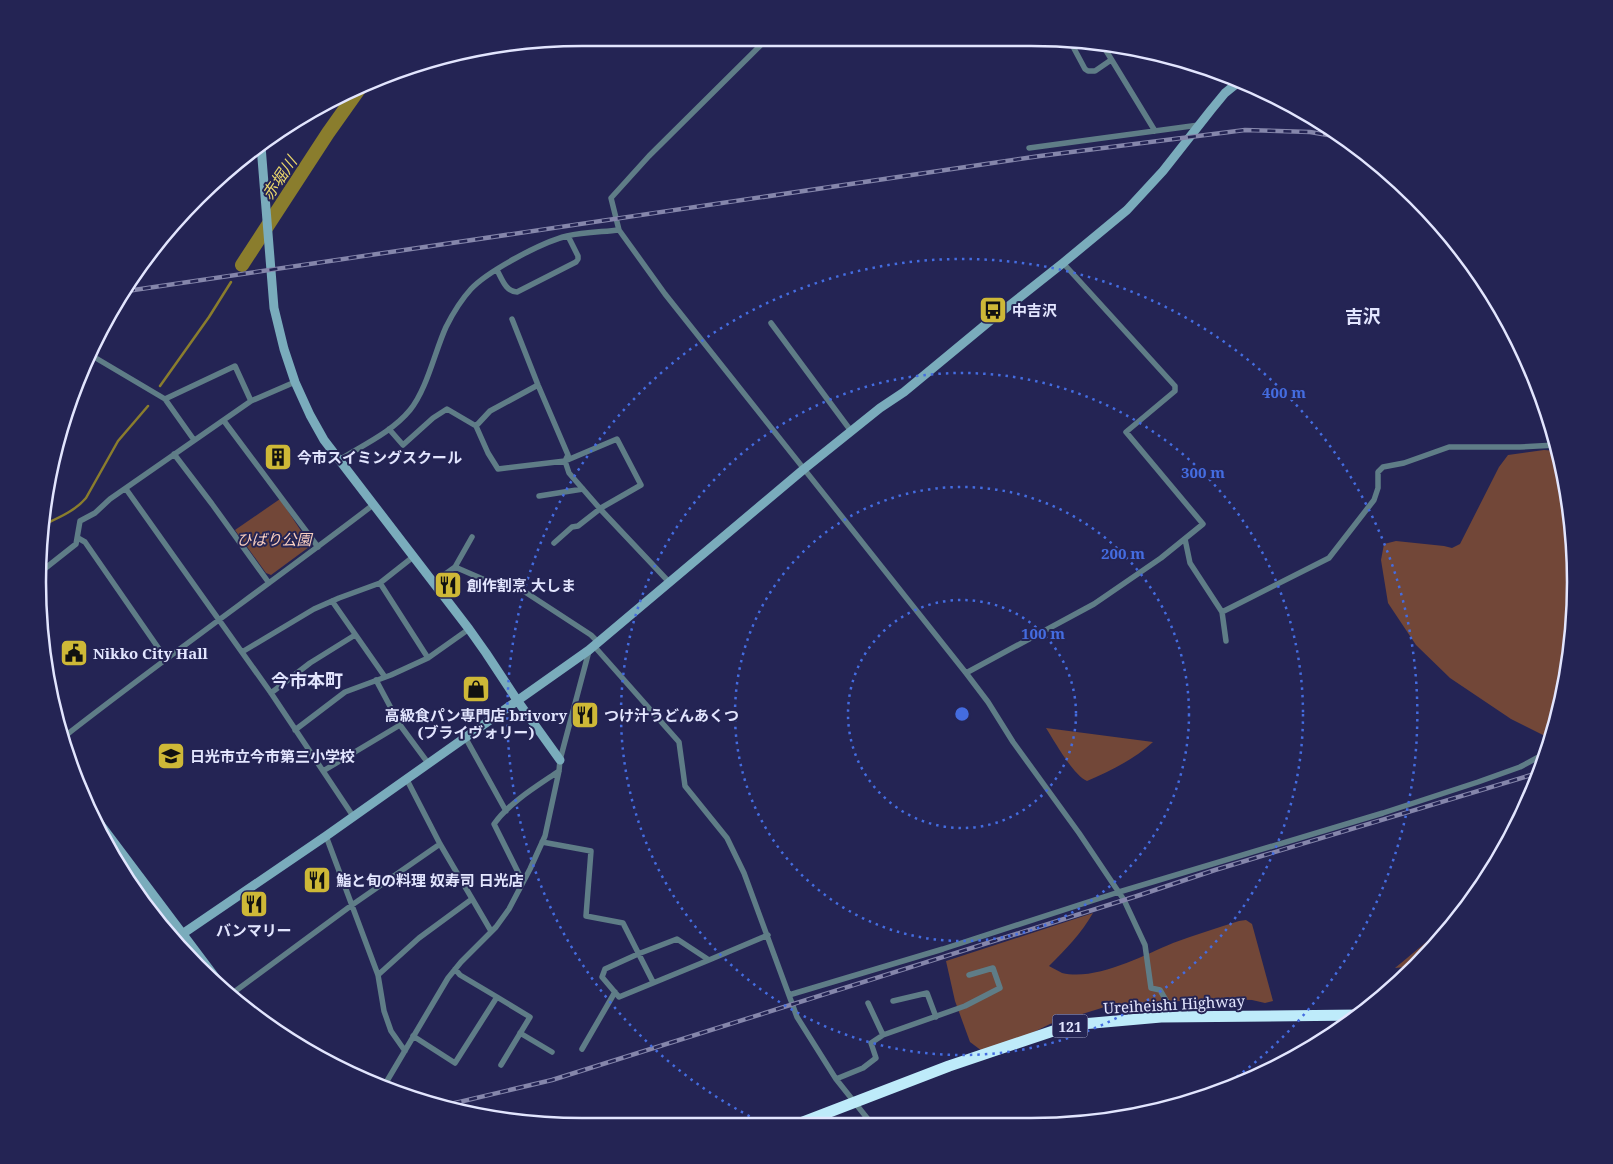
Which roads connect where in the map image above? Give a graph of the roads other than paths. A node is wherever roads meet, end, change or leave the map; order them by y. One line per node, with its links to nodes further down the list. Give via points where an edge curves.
1 (760, 46): 10 (street, via 611,198)
2 (1074, 48): 4 (street, via 1088,71 1095,71)
3 (1106, 52): 4 (street)
4 (1111, 60): 7 (street)
5 (1234, 86): 6 (street)
6 (1199, 125): 7 (street); 12 (street, via 1141,195)
7 (1155, 130): 8 (street)
8 (1029, 148)
9 (261, 153): 17 (street, via 274,308)
10 (619, 230): 11 (street); 30 (street, via 665,294)
11 (568, 236): 13 (street, via 546,243); 13 (street, via 578,256 576,262 517,292 508,289)
12 (1063, 263): 24 (street); 38 (street, via 1175,386 1175,391 1126,432 1203,524)
13 (498, 270): 23 (street, via 472,288 457,307 413,406)
14 (512, 319): 18 (street)
15 (772, 323): 24 (street)
16 (96, 358): 19 (street)
17 (295, 382): 20 (street); 28 (street, via 313,421)
18 (538, 386): 22 (street, via 490,411); 29 (street, via 568,455)
19 (165, 399): 20 (street, via 235,366); 25 (street)
20 (251, 401): 21 (street)
21 (224, 420): 25 (street); 40 (street)
22 (476, 426): 23 (street, via 447,409 403,445); 29 (street, via 498,469)
23 (389, 429): 28 (street)
24 (851, 431): 30 (street)
25 (194, 440): 27 (street)
26 (1549, 445): 49 (street, via 1449,447 1404,464 1383,467 1378,472 1374,500 1329,558)
27 (174, 454): 31 (street); 45 (street)
28 (339, 460): 34 (street)
29 (565, 461): 32 (street, via 569,473); 35 (street, via 617,439 641,485)
30 (804, 469): 44 (street); 58 (street)
31 (126, 489): 37 (street, via 80,521); 50 (street)
32 (583, 489): 33 (street); 35 (street)
33 (539, 496)
34 (373, 505): 40 (street); 41 (street)
35 (600, 508): 39 (street); 44 (street)
36 (472, 537): 43 (street)
37 (78, 538): 42 (street, via 76,544); 56 (street, via 85,542)
38 (1185, 539): 49 (street, via 1190,563); 58 (street, via 1094,604)
39 (554, 543)
40 (318, 547): 45 (street)
41 (413, 557): 46 (street); 47 (street)
42 (46, 567)
43 (455, 567): 47 (street); 54 (street, via 499,586 519,588 591,635)
44 (669, 582): 54 (street)
45 (269, 583): 50 (street)
46 (380, 583): 48 (street); 57 (street)
47 (433, 583): 51 (street)
48 (332, 601): 52 (street); 55 (street)
49 (1222, 612): 53 (street)
50 (219, 619): 55 (street); 56 (street)
51 (469, 629): 57 (street); 62 (street)
52 (355, 635): 59 (street); 61 (street, via 310,663)
53 (1226, 641)
54 (594, 646): 62 (street); 68 (street); 87 (street, via 679,742 685,786 727,838)
55 (242, 652): 61 (street)
56 (166, 658): 65 (street)
57 (428, 658): 59 (street)
58 (966, 674): 80 (street)
59 (385, 677): 60 (street)
60 (376, 680): 63 (street); 64 (street, via 346,692)
61 (271, 693): 64 (street)
62 (516, 700): 66 (street); 68 (street)
63 (400, 725): 69 (street); 70 (street)
64 (295, 730): 70 (street)
65 (69, 733)
66 (466, 737): 69 (street); 73 (street)
67 (1537, 758): 80 (street, via 1461,788 1355,822)
68 (560, 760): 71 (street)
69 (428, 763): 72 (street)
70 (323, 771): 74 (street)
71 (559, 771): 73 (street); 76 (street)
72 (406, 778): 74 (street); 77 (street)
73 (506, 811): 79 (street, via 494,824)
74 (353, 816): 75 (street)
75 (326, 836): 84 (street); 86 (street)
76 (542, 842): 79 (street); 89 (street, via 591,851 586,916 623,924)
77 (440, 844): 81 (street); 84 (street)
78 (116, 845): 82 (street)
79 (523, 882): 85 (street, via 509,909)
80 (1119, 892): 98 (street); 104 (street, via 1146,945 1151,988 1160,990 1167,1002)
81 (472, 899): 85 (street); 93 (street, via 419,938)
82 (158, 900): 83 (street); 86 (street)
83 (154, 903)
84 (352, 905): 93 (street); 96 (street)
85 (491, 931): 92 (street)
86 (183, 934): 88 (street); 91 (street)
87 (768, 935): 90 (street); 98 (street)
88 (180, 936)
89 (638, 954): 90 (street, via 676,939); 95 (street); 97 (street, via 605,969 602,977)
90 (709, 960): 95 (street)
91 (203, 961)
92 (455, 969): 99 (street); 107 (street)
93 (378, 975): 109 (street, via 391,1031)
94 (969, 975): 103 (street, via 992,968 1000,988)
95 (653, 982): 97 (street, via 619,997)
96 (236, 991)
97 (615, 992): 108 (street)
98 (789, 995): 112 (street)
99 (497, 997): 105 (street, via 530,1017); 107 (street, via 455,1063)
100 (893, 1001): 103 (street, via 927,992)
101 (868, 1003): 106 (street)
102 (1346, 1015): 104 (highway, Ureiheishi Highway / 121)
103 (936, 1017): 106 (street)
104 (1161, 1017): 114 (highway, Ureiheishi Highway / 121, via 1071,1025)
105 (520, 1033): 110 (street); 111 (street)
106 (883, 1035): 112 (street, via 871,1043 876,1058 863,1068)
107 (413, 1036): 109 (street)
108 (582, 1049)
109 (405, 1051): 113 (street)
110 (552, 1052)
111 (501, 1065)
112 (836, 1079): 114 (street)
113 (387, 1081)
114 (854, 1102): 115 (highway, Ureiheishi Highway / 121); 116 (street)
115 (813, 1118)
116 (867, 1118)

